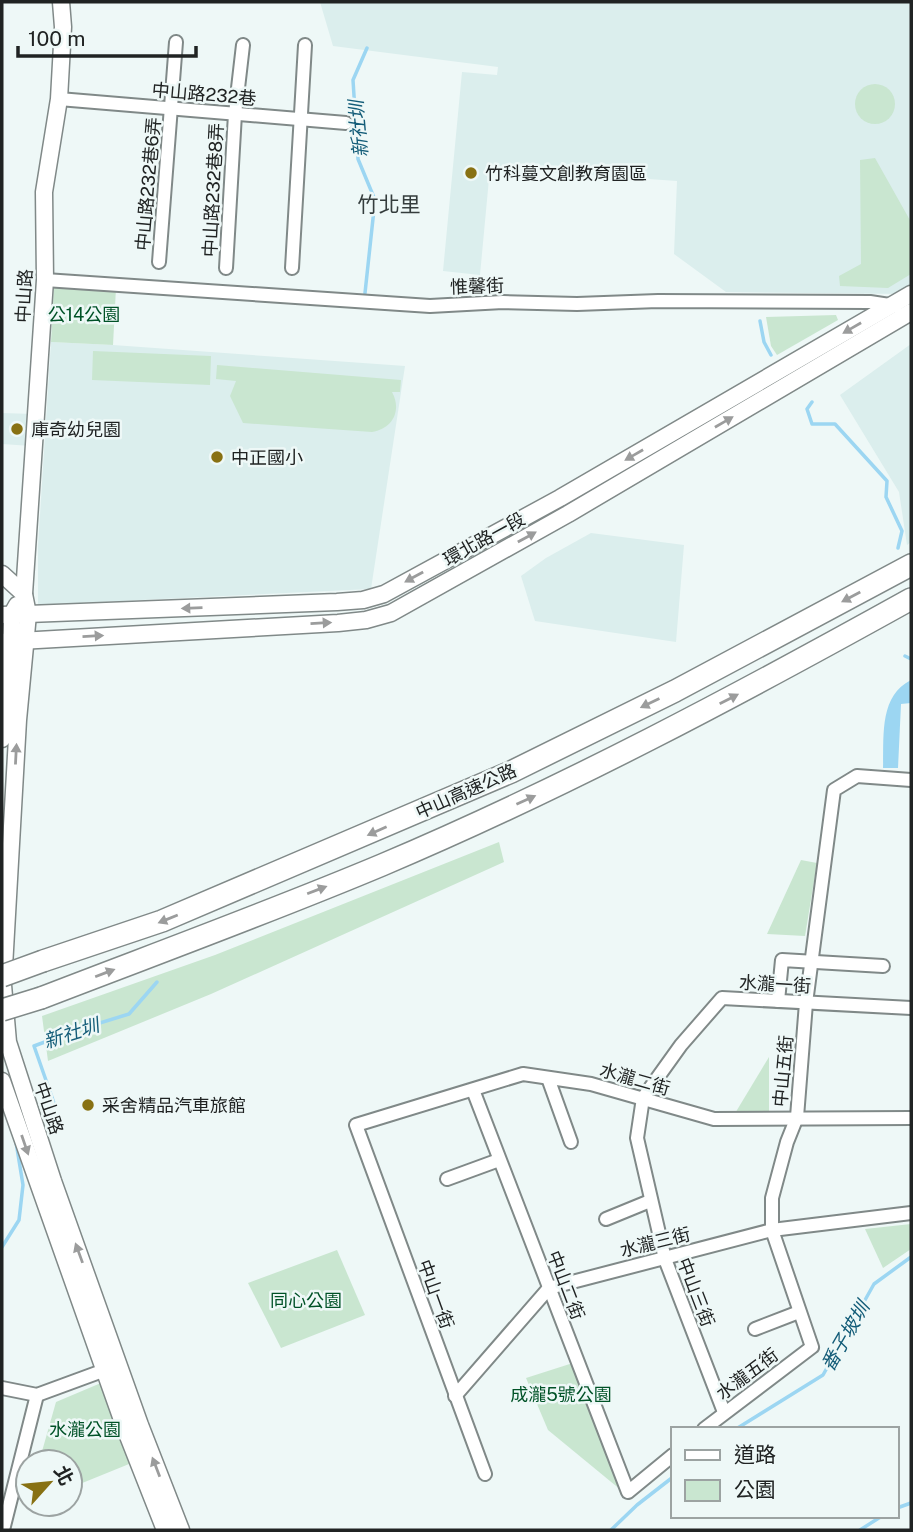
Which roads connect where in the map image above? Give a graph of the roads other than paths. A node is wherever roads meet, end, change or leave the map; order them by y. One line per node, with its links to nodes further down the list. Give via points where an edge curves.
1 (61, 2): 5 (street, 中山路)
2 (176, 42): 6 (street, 中山路232巷6弄)
3 (243, 45): 7 (street, 中山路232巷8弄)
4 (305, 45): 8 (street)
5 (59, 99): 6 (street, 中山路232巷); 13 (street, 中山路, via 44,192)
6 (172, 109): 7 (street, 中山路232巷); 10 (street, 中山路232巷6弄)
7 (235, 114): 8 (street, 中山路232巷); 11 (street, 中山路232巷8弄)
8 (301, 119): 9 (street, 中山路232巷); 12 (street)
9 (346, 123)
10 (159, 262)
11 (226, 268)
12 (292, 268)
13 (45, 280): 15 (street, 惟馨街, via 430,306 658,301); 19 (street, 中山路)
14 (911, 294): 15 (street, 環北路一段)
15 (893, 304): 16 (street); 21 (street, 環北路一段, one-way to 21, via 560,498 384,594 337,602)
16 (910, 313): 22 (street, 環北路一段, one-way to 16, via 366,620 391,613)
17 (911, 565): 27 (highway, 中山高速公路, one-way to 27, bridge, via 511,772 162,921)
18 (2, 575): 19 (street)
19 (24, 594): 21 (street, 中山路)
20 (911, 599): 31 (highway, 中山高速公路, one-way to 20, bridge, via 381,865 581,775)
21 (14, 614): 22 (street, 中山路)
22 (13, 641): 23 (street, 中山路); 32 (street, 中山路, one-way to 22, via 3,985 18,720)
23 (2, 739)
24 (911, 780): 25 (street, 中山五街, via 857,776 834,789)
25 (811, 962): 26 (street); 28 (street, via 782,960); 29 (street, 中山五街)
26 (883, 966)
27 (2, 976)
28 (778, 1002): 29 (street, 水瀧一街); 36 (street, 水瀧一街, via 722,998)
29 (806, 1003): 30 (street, 水瀧一街); 37 (street, 中山五街)
30 (911, 1008)
31 (2, 1010)
32 (5, 1045): 62 (street, 中山路, one-way to 32)
33 (548, 1078): 35 (street, 水瀧二街, via 523,1074); 36 (street, 水瀧二街); 40 (street)
34 (2, 1081): 52 (street, 中山路, one-way to 52)
35 (472, 1090): 39 (street, 水瀧二街); 41 (street, 中山二街)
36 (643, 1098): 37 (street, 水瀧二街, via 714,1119); 43 (street, 中山三街, via 637,1138)
37 (797, 1117): 38 (street, 水瀧二街); 46 (street, 中山五街, via 772,1198)
38 (911, 1118)
39 (356, 1125): 55 (street, 中山一街)
40 (571, 1142)
41 (499, 1160): 42 (street); 48 (street, 中山二街)
42 (447, 1179)
43 (650, 1202): 45 (street); 47 (street, 中山三街)
44 (911, 1213): 46 (street, 水瀧三街)
45 (606, 1219)
46 (772, 1230): 47 (street, 水瀧三街); 49 (street, 中山五街)
47 (665, 1259): 48 (street, 水瀧三街); 56 (street, 中山三街)
48 (549, 1288): 55 (street); 58 (street, 中山二街, via 628,1492)
49 (799, 1312): 50 (street); 51 (street, 中山五街)
50 (755, 1329)
51 (812, 1347): 56 (street, 水瀧五街)
52 (105, 1370): 54 (street); 61 (street, 中山路)
53 (2, 1388): 54 (street)
54 (37, 1395): 60 (street)
55 (455, 1396): 59 (street, 中山一街)
56 (724, 1412): 57 (street, 水瀧五街)
57 (706, 1427)
58 (671, 1457)
59 (485, 1474)
60 (3, 1530)
61 (164, 1530)
62 (181, 1530)

